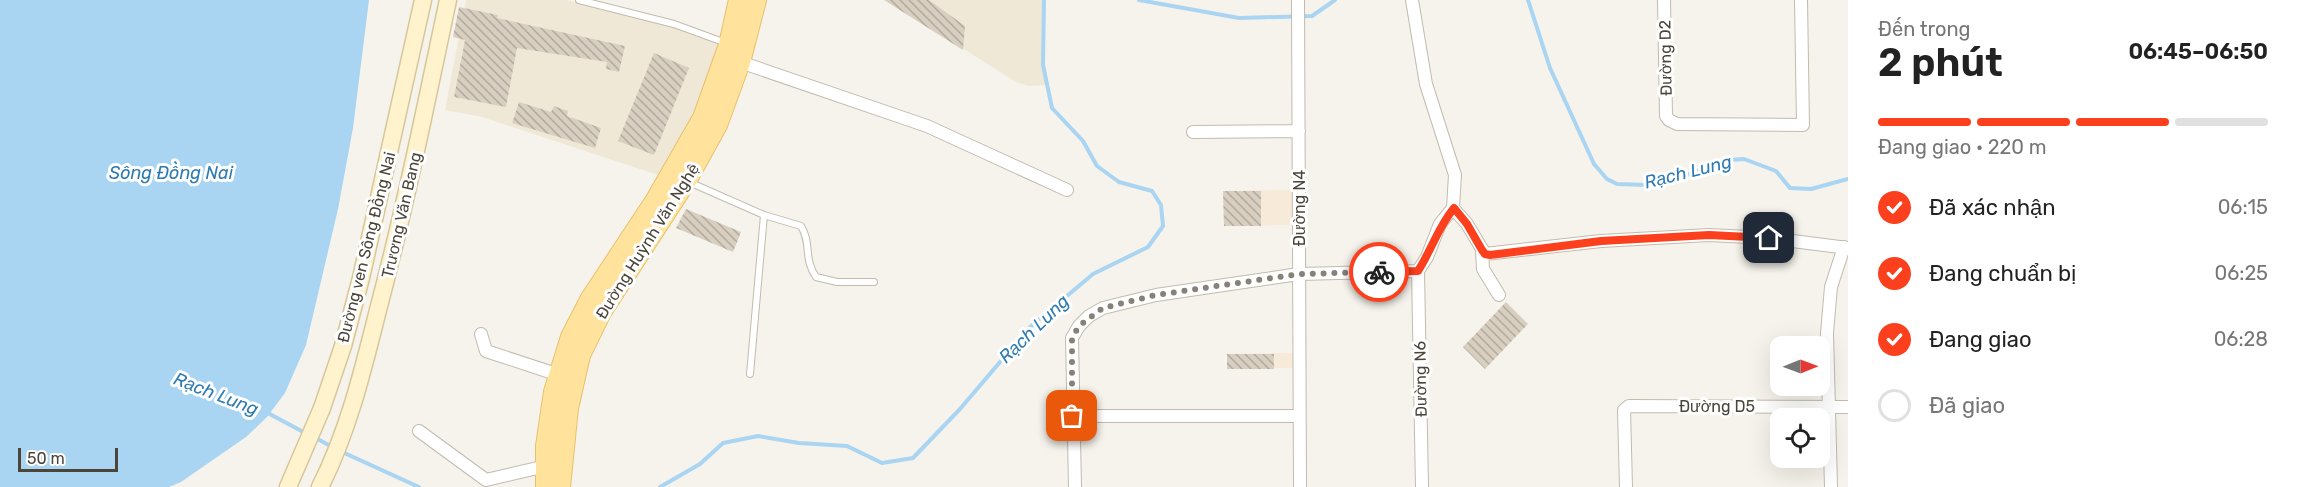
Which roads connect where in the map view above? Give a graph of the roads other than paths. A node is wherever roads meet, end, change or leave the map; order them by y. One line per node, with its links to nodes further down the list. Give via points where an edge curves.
1 (423, 0): 35 (main road, Đường ven Sông Đồng Nai, via 343,346)
2 (448, 0): 34 (main road, Trương Văn Bang, via 385,284 345,428)
3 (579, 0): 10 (lane, via 674,24)
4 (739, 0): 10 (main road, Đường Huỳnh Văn Nghệ)
5 (756, 0): 11 (main road, Đường Huỳnh Văn Nghệ)
6 (1413, 0): 17 (street, via 1426,84 1455,175)
7 (1664, 0): 8 (street, Đường D2, via 1669,120 1677,124 1803,125)
8 (1801, 0)
9 (1298, 4): 13 (street, Đường N4)
10 (729, 45): 12 (main road, Đường Huỳnh Văn Nghệ)
11 (740, 63): 12 (main road, Đường Huỳnh Văn Nghệ); 16 (street, via 927,126)
12 (710, 122): 15 (main road, Đường Huỳnh Văn Nghệ); 27 (main road, Đường Huỳnh Văn Nghệ, via 590,300 571,337)
13 (1299, 131): 14 (street); 22 (street, Đường N4)
14 (1193, 132)
15 (686, 181): 18 (lane); 37 (main road, Đường Huỳnh Văn Nghệ, via 601,312 580,355 568,408)
16 (1067, 190)
17 (1454, 208): 20 (street); 21 (street, via 1440,224)
18 (764, 215): 23 (lane, via 801,226 806,233 808,266 816,277 837,282); 26 (lane)
19 (1846, 248): 20 (street, via 1709,235 1601,241 1490,255); 28 (street, via 1831,287 1827,333)
20 (1482, 250): 24 (street, via 1483,269)
21 (1418, 271): 22 (street); 40 (street, Đường N6)
22 (1299, 274): 30 (street, via 1156,295 1103,308 1079,326 1072,338); 31 (street, Đường N4)
23 (874, 282)
24 (1499, 296)
25 (481, 334): 27 (street, via 486,351)
26 (750, 374)
27 (559, 375): 33 (main road, Đường Huỳnh Văn Nghệ)
28 (1829, 407): 29 (street, Đường D5); 41 (street, Đường D5, via 1629,406 1624,410); 42 (street)
29 (1848, 407)
30 (1072, 416): 31 (street); 38 (street)
31 (1299, 416): 39 (street, Đường N4)
32 (419, 431): 33 (street, via 486,480)
33 (546, 466): 36 (main road, Đường Huỳnh Văn Nghệ)
34 (324, 479)
35 (288, 487)
36 (546, 487)
37 (560, 487)
38 (1075, 487)
39 (1300, 487)
40 (1422, 487)
41 (1626, 487)
42 (1831, 487)

